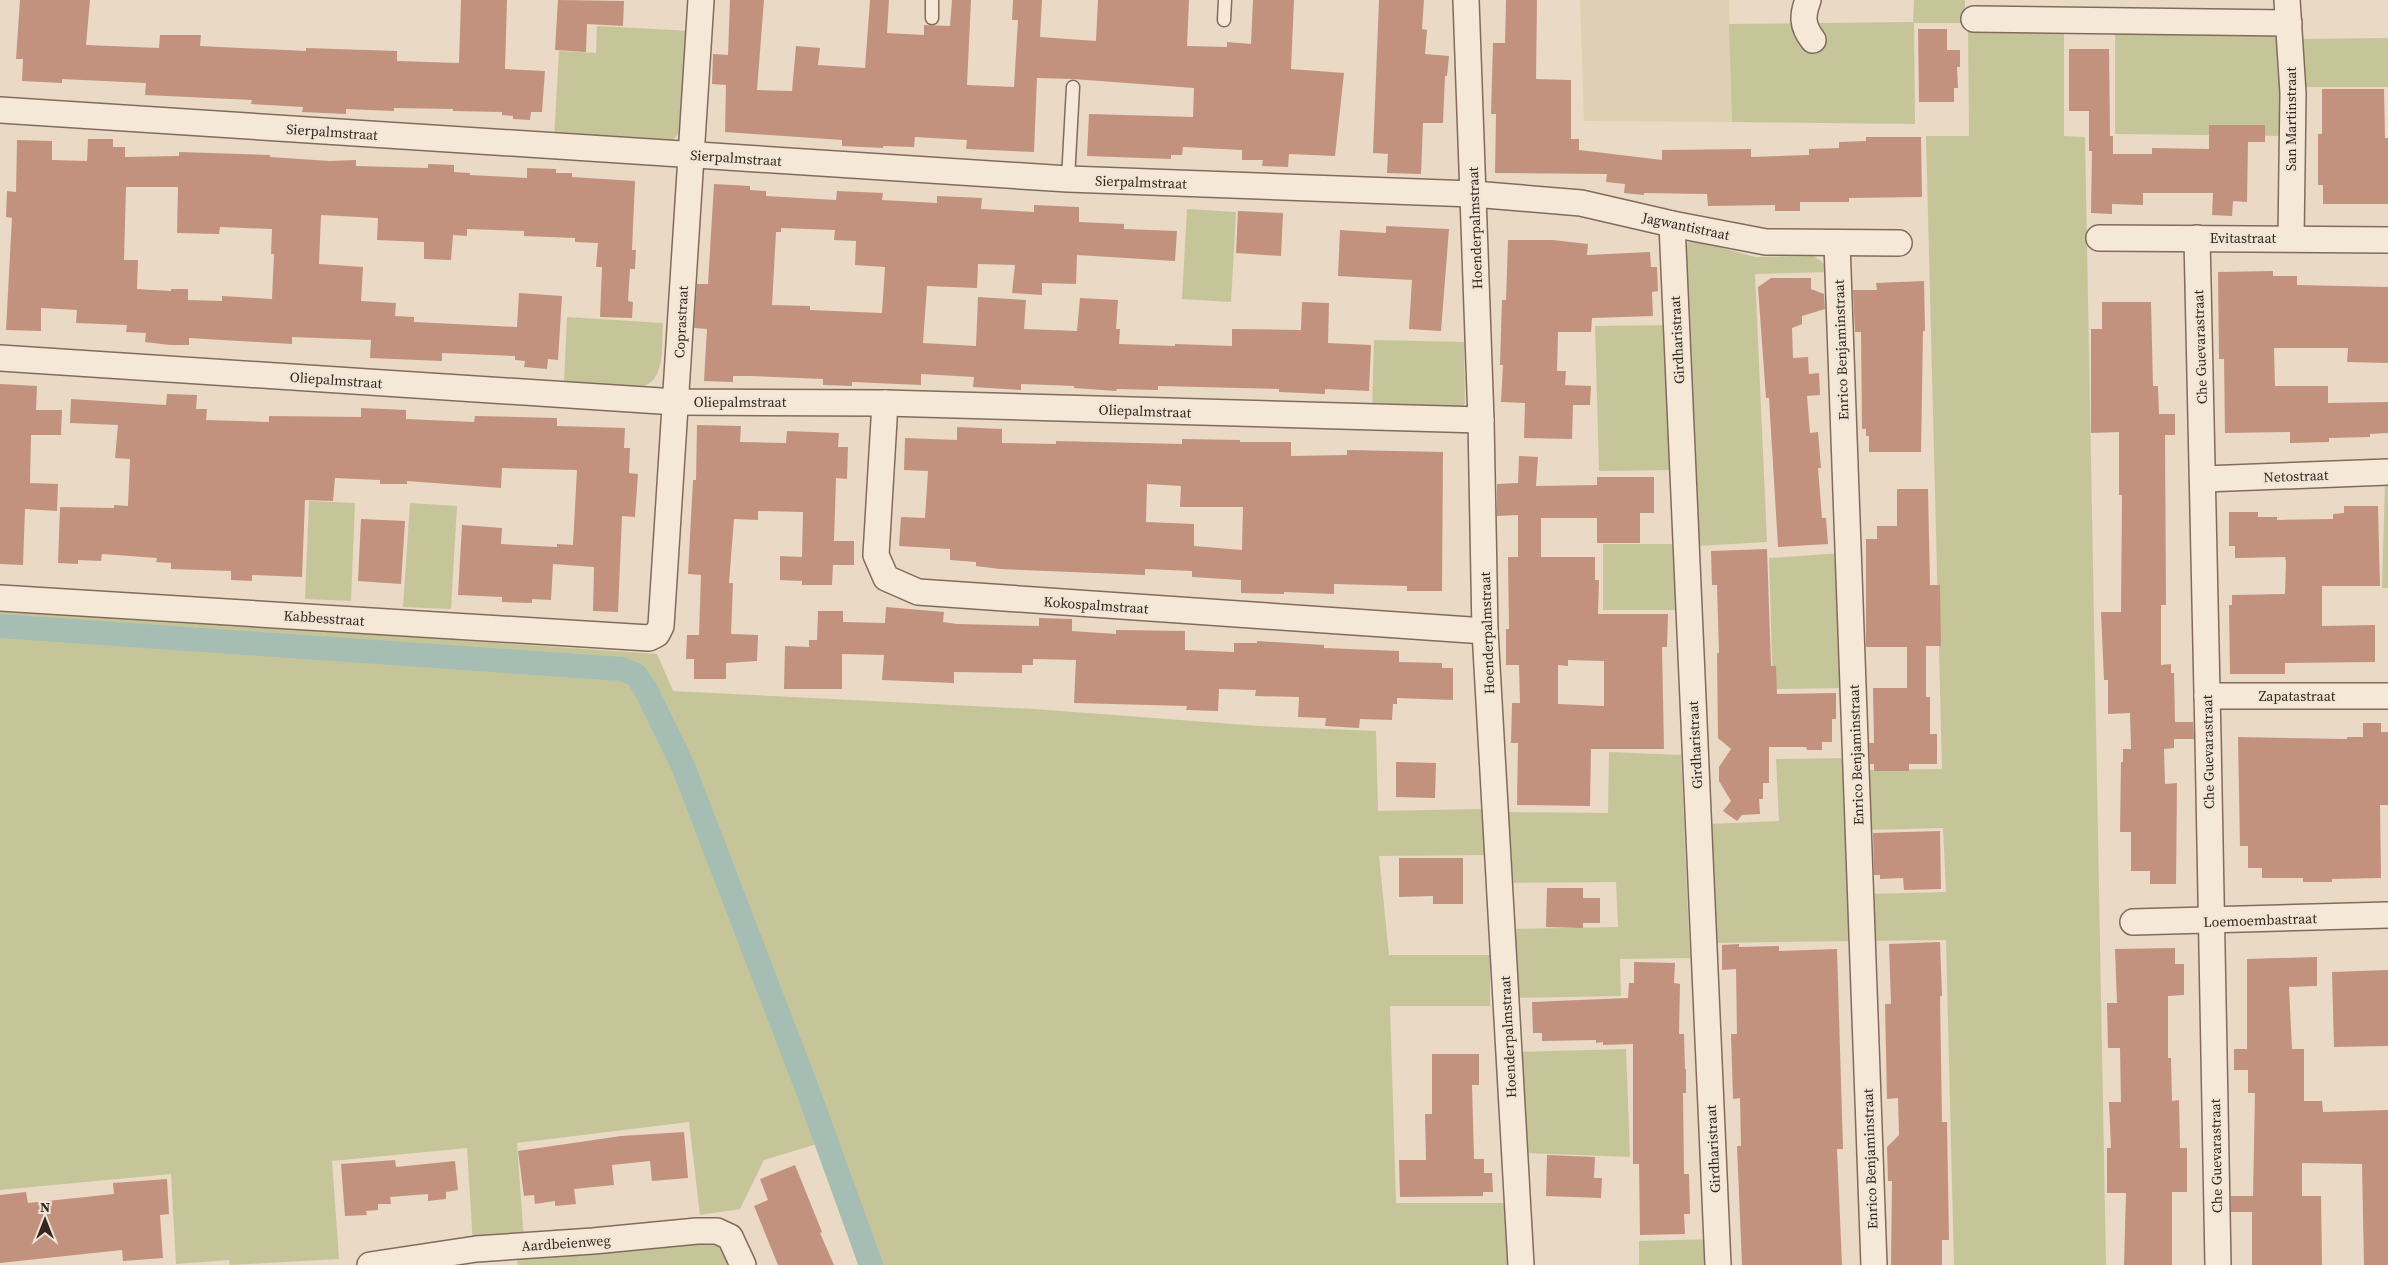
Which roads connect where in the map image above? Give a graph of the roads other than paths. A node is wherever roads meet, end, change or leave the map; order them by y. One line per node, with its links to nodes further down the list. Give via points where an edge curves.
1 (701, 0): 13 (street, Coprastraat)
2 (932, 0): 7 (lane)
3 (1225, 0): 9 (lane)
4 (1466, 0): 15 (street, Hoenderpalmstraat)
5 (1808, 0): 10 (street, via 1803,21)
6 (2288, 11): 8 (street); 19 (street, San Martinstraat, via 2294,94)
7 (932, 18)
8 (1974, 19)
9 (1224, 20)
10 (1813, 40)
11 (1073, 87): 14 (lane)
12 (0, 110): 13 (street, Sierpalmstraat)
13 (690, 155): 14 (street, Sierpalmstraat); 24 (street, Coprastraat)
14 (1068, 179): 15 (street, Sierpalmstraat)
15 (1474, 194): 16 (street, Jagwantistraat, via 1581,203); 26 (street, Hoenderpalmstraat)
16 (1672, 224): 22 (street, Jagwantistraat, via 1766,242); 40 (street, Girdharistraat)
17 (2099, 238): 18 (street, Evitastraat)
18 (2197, 238): 19 (street, Evitastraat); 28 (street, Che Guevarastraat)
19 (2290, 238): 20 (street, Evitastraat)
20 (2388, 240)
21 (1899, 243): 22 (street, Jagwantistraat)
22 (1838, 244): 41 (street, Enrico Benjaminstraat)
23 (0, 358): 24 (street, Oliepalmstraat)
24 (676, 402): 25 (street, Oliepalmstraat); 31 (street, Coprastraat, via 661,626 657,634)
25 (886, 403): 26 (street, Oliepalmstraat); 30 (street, Kokospalmstraat, via 876,555 886,578 918,592)
26 (1481, 420): 30 (street, Hoenderpalmstraat)
27 (2388, 472): 28 (street, Netostraat)
28 (2204, 479): 32 (street, Che Guevarastraat)
29 (0, 598): 31 (street, Kabbesstraat)
30 (1485, 631): 39 (street, Hoenderpalmstraat)
31 (649, 638)
32 (2207, 696): 33 (street, Zapatastraat); 36 (street, Che Guevarastraat)
33 (2388, 696)
34 (2388, 915): 36 (street, Loemoembastraat)
35 (2132, 922): 36 (street, Loemoembastraat)
36 (2210, 922): 42 (street, Che Guevarastraat)
37 (370, 1265): 38 (street, Aardbeienweg, via 476,1249 698,1231 717,1231 730,1237)
38 (744, 1265)
39 (1521, 1265)
40 (1718, 1265)
41 (1874, 1265)
42 (2218, 1265)

